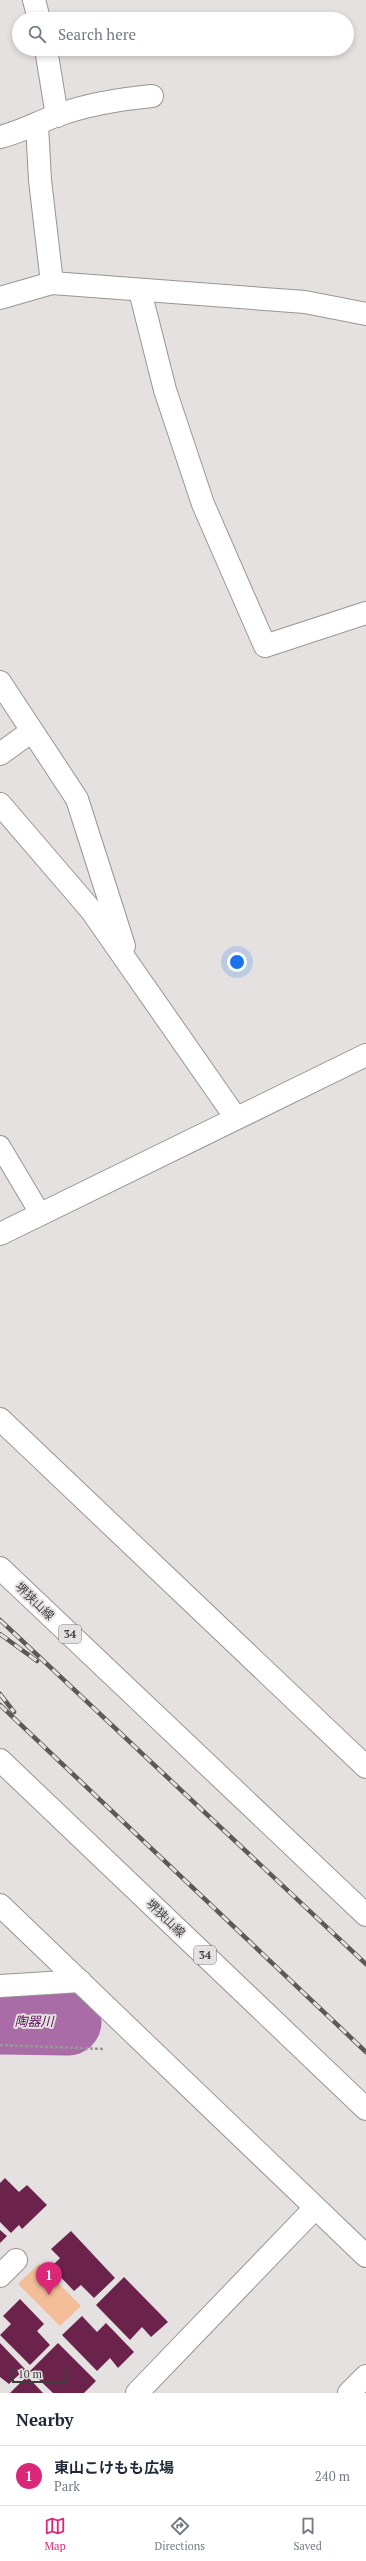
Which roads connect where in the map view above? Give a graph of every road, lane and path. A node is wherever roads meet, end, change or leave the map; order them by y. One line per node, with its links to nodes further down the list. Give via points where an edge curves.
1 (34, 0): 2 (street)
2 (37, 12)
3 (47, 56): 5 (street)
4 (152, 96): 5 (street, via 104,101)
5 (57, 116): 6 (street)
6 (37, 125): 7 (street, via 19,133); 8 (street, via 40,180)
7 (0, 137)
8 (52, 283): 9 (street); 10 (street)
9 (140, 291): 11 (street, via 305,302); 12 (street, via 165,390 203,504 265,646)
10 (0, 298)
11 (366, 314)
12 (366, 613)
13 (0, 682): 14 (street)
14 (32, 731): 15 (street); 17 (street, via 77,799)
15 (0, 754)
16 (0, 804): 17 (street, via 92,910)
17 (130, 966): 19 (street)
18 (366, 1055): 19 (street)
19 (236, 1118): 21 (street)
20 (0, 1146): 21 (lane)
21 (41, 1215): 22 (street)
22 (0, 1234)
23 (0, 1419): 26 (street)
24 (0, 1568): 28 (street, 堺狭山線 / 34)
25 (0, 1760): 33 (street, 堺狭山線 / 34)
26 (366, 1767)
27 (0, 1905): 29 (street)
28 (366, 1914)
29 (80, 1981): 30 (street); 34 (street)
30 (0, 1986)
31 (0, 2045): 32 (path)
32 (107, 2049)
33 (366, 2109)
34 (315, 2208): 35 (street); 39 (street)
35 (366, 2256)
36 (16, 2260): 37 (street)
37 (0, 2276)
38 (366, 2376): 40 (street)
39 (137, 2393)
40 (349, 2393)

